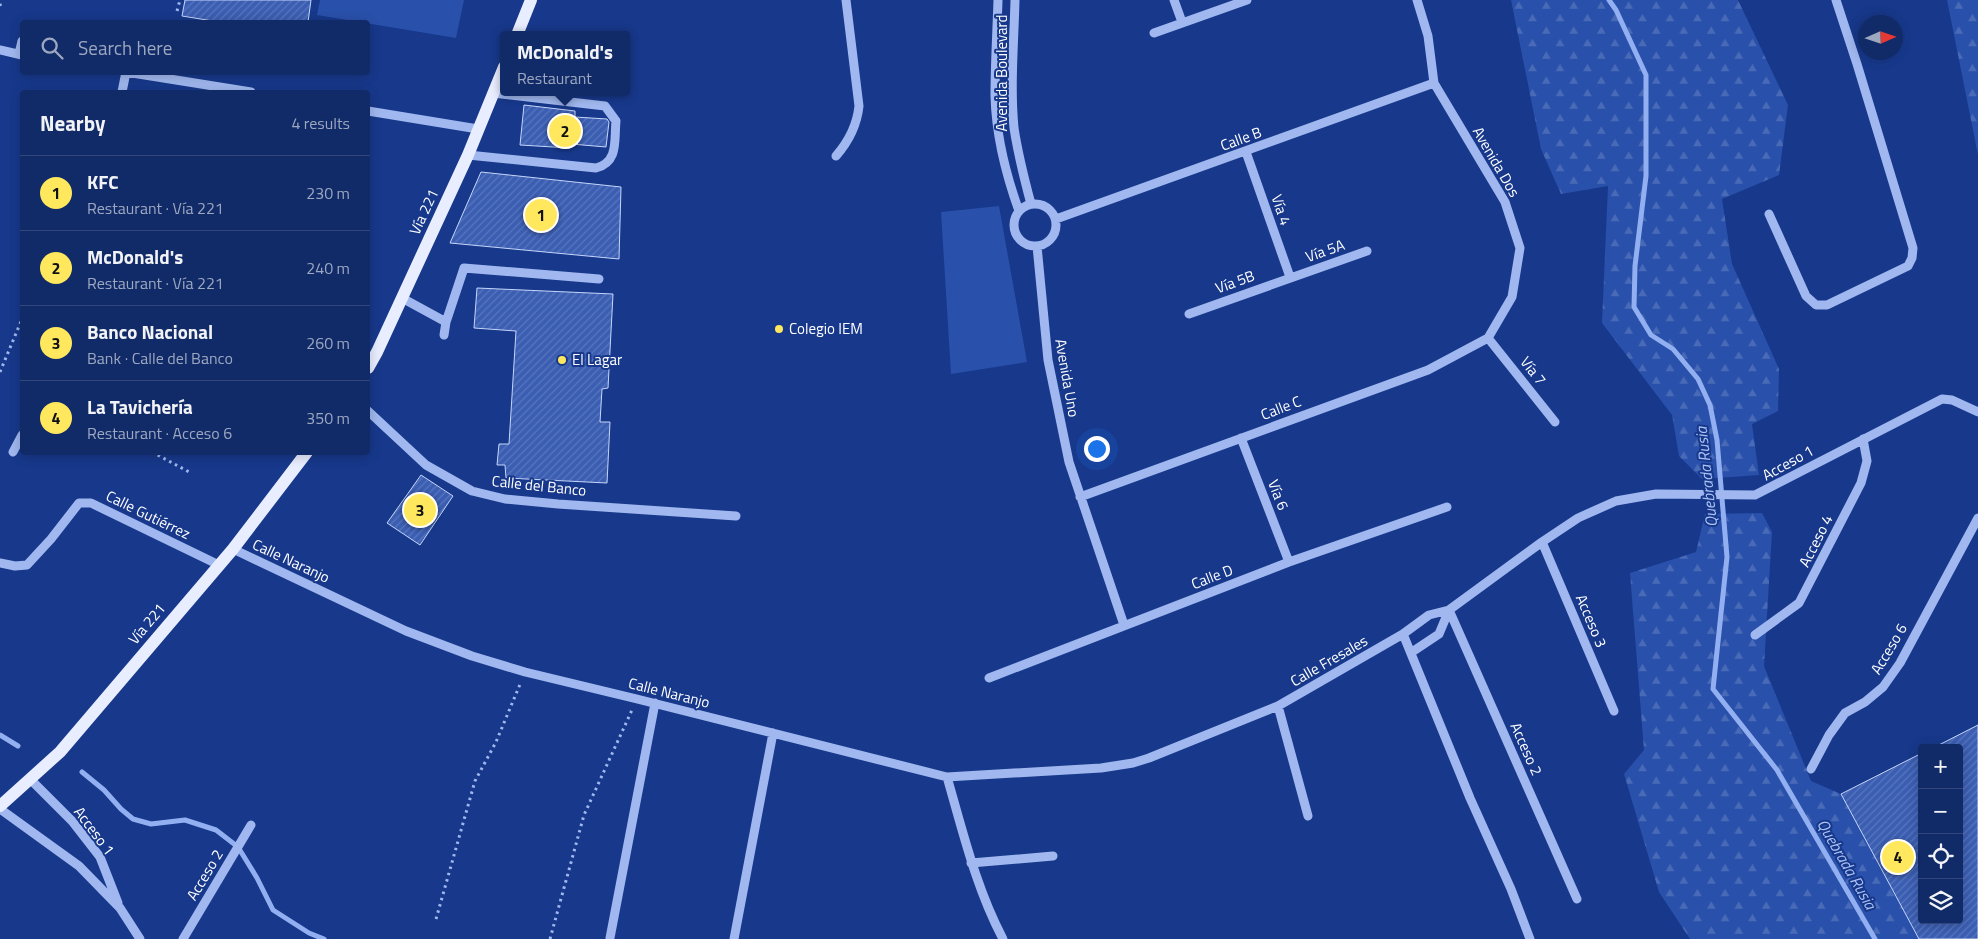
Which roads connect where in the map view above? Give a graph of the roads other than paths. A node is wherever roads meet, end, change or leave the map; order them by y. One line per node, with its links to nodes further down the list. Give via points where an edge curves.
1 (531, 0): 10 (main road)
2 (846, 0): 27 (street, via 859,106 857,121 846,145)
3 (998, 0): 29 (street, Avenida Boulevard, via 995,96 999,137)
4 (1016, 0): 28 (street, Avenida Boulevard, via 1014,126)
5 (1174, 0): 9 (street)
6 (1247, 0): 9 (street)
7 (1417, 0): 17 (street, Avenida Dos, via 1428,36)
8 (1836, 0): 30 (street, via 1913,248 1912,258 1908,266 1827,305 1816,305 1806,296)
9 (1182, 22): 11 (street)
10 (519, 31)
11 (1154, 34)
12 (0, 50): 13 (street)
13 (20, 54)
14 (126, 75): 18 (street)
15 (139, 75): 19 (street)
16 (500, 76): 20 (main road, Vía 221)
17 (1434, 83): 25 (street, Calle B); 40 (street, Avenida Dos, via 1505,202 1520,248 1512,297)
18 (122, 90)
19 (238, 90)
20 (493, 93): 21 (street); 24 (main road, Vía 221)
21 (500, 94)
22 (519, 96): 26 (street, via 604,106 616,121 614,153 610,160 596,168)
23 (370, 111): 24 (street)
24 (478, 129): 26 (main road, Vía 221)
25 (1246, 152): 31 (street, Calle B); 34 (street, Vía 4)
26 (468, 155): 36 (main road, Vía 221)
27 (836, 156)
28 (1031, 204): 29 (street); 31 (street, via 1041,204)
29 (1019, 211): 32 (street, via 1014,223 1018,239)
30 (1769, 214)
31 (1056, 220): 32 (street, via 1052,239)
32 (1037, 246): 50 (street, Avenida Uno, via 1048,360 1069,462)
33 (1367, 250): 34 (street, Vía 5A)
34 (1290, 277): 37 (street, Vía 5B)
35 (599, 279): 38 (street, via 464,268)
36 (402, 298): 38 (street); 41 (main road, Vía 221)
37 (1189, 314)
38 (446, 322): 39 (street)
39 (444, 335)
40 (1488, 338): 44 (street, Vía 7); 45 (street, Calle C, via 1428,370)
41 (370, 364)
42 (1978, 412): 47 (street, Acceso 1, via 1942,399)
43 (370, 413): 52 (street, Calle del Banco, via 426,465 472,491 540,503)
44 (1555, 422)
45 (1241, 438): 50 (street, Calle C); 57 (street, Vía 6)
46 (20, 439): 48 (street)
47 (1863, 439): 55 (street, Acceso 1, via 1763,492 1749,496 1656,494 1616,501 1578,518); 63 (street, Acceso 4, via 1867,461 1861,482 1799,603)
48 (13, 452)
49 (305, 455): 56 (main road, Vía 221)
50 (1080, 497): 61 (street, Avenida Uno)
51 (1446, 506): 57 (street, Calle D)
52 (736, 516)
53 (1978, 518): 54 (street)
54 (1976, 529): 70 (street, Acceso 6, via 1900,662 1883,686 1866,702 1845,713)
55 (1542, 542): 60 (street, Acceso 1); 68 (street, Acceso 3)
56 (233, 549): 59 (main road, Vía 221); 66 (street, Calle Naranjo, via 406,631 472,656)
57 (1289, 562): 61 (street, Calle D)
58 (0, 563): 59 (street, Calle Gutiérrez, via 28,564 79,504 91,503)
59 (219, 565): 72 (main road, Vía 221, via 60,752)
60 (1449, 610): 62 (street, Acceso 1, via 1430,615); 64 (street, via 1439,634); 78 (street, Acceso 2)
61 (1124, 625): 65 (street, Calle D)
62 (1403, 634): 64 (street); 67 (street, Calle Fresales)
63 (1755, 635)
64 (1412, 652): 85 (street)
65 (989, 678)
66 (655, 704): 69 (street, Calle Naranjo); 80 (street)
67 (1278, 706): 71 (street, Calle Fresales, via 1166,753 1133,763 1101,768); 74 (street)
68 (1614, 711)
69 (773, 733): 71 (street, Calle Naranjo); 83 (street)
70 (1811, 769)
71 (947, 776): 77 (street)
72 (31, 780): 73 (main road, Vía 221); 79 (street, Acceso 1, via 72,821 100,857)
73 (0, 808): 79 (street, Acceso 1, via 79,866)
74 (1308, 816)
75 (251, 825): 82 (street, Acceso 2)
76 (1053, 856): 77 (street)
77 (971, 863): 84 (street)
78 (1577, 899)
79 (120, 908): 81 (street, Acceso 1)
80 (610, 938)
81 (140, 939)
82 (183, 939)
83 (734, 939)
84 (1003, 939)
85 (1530, 939)

